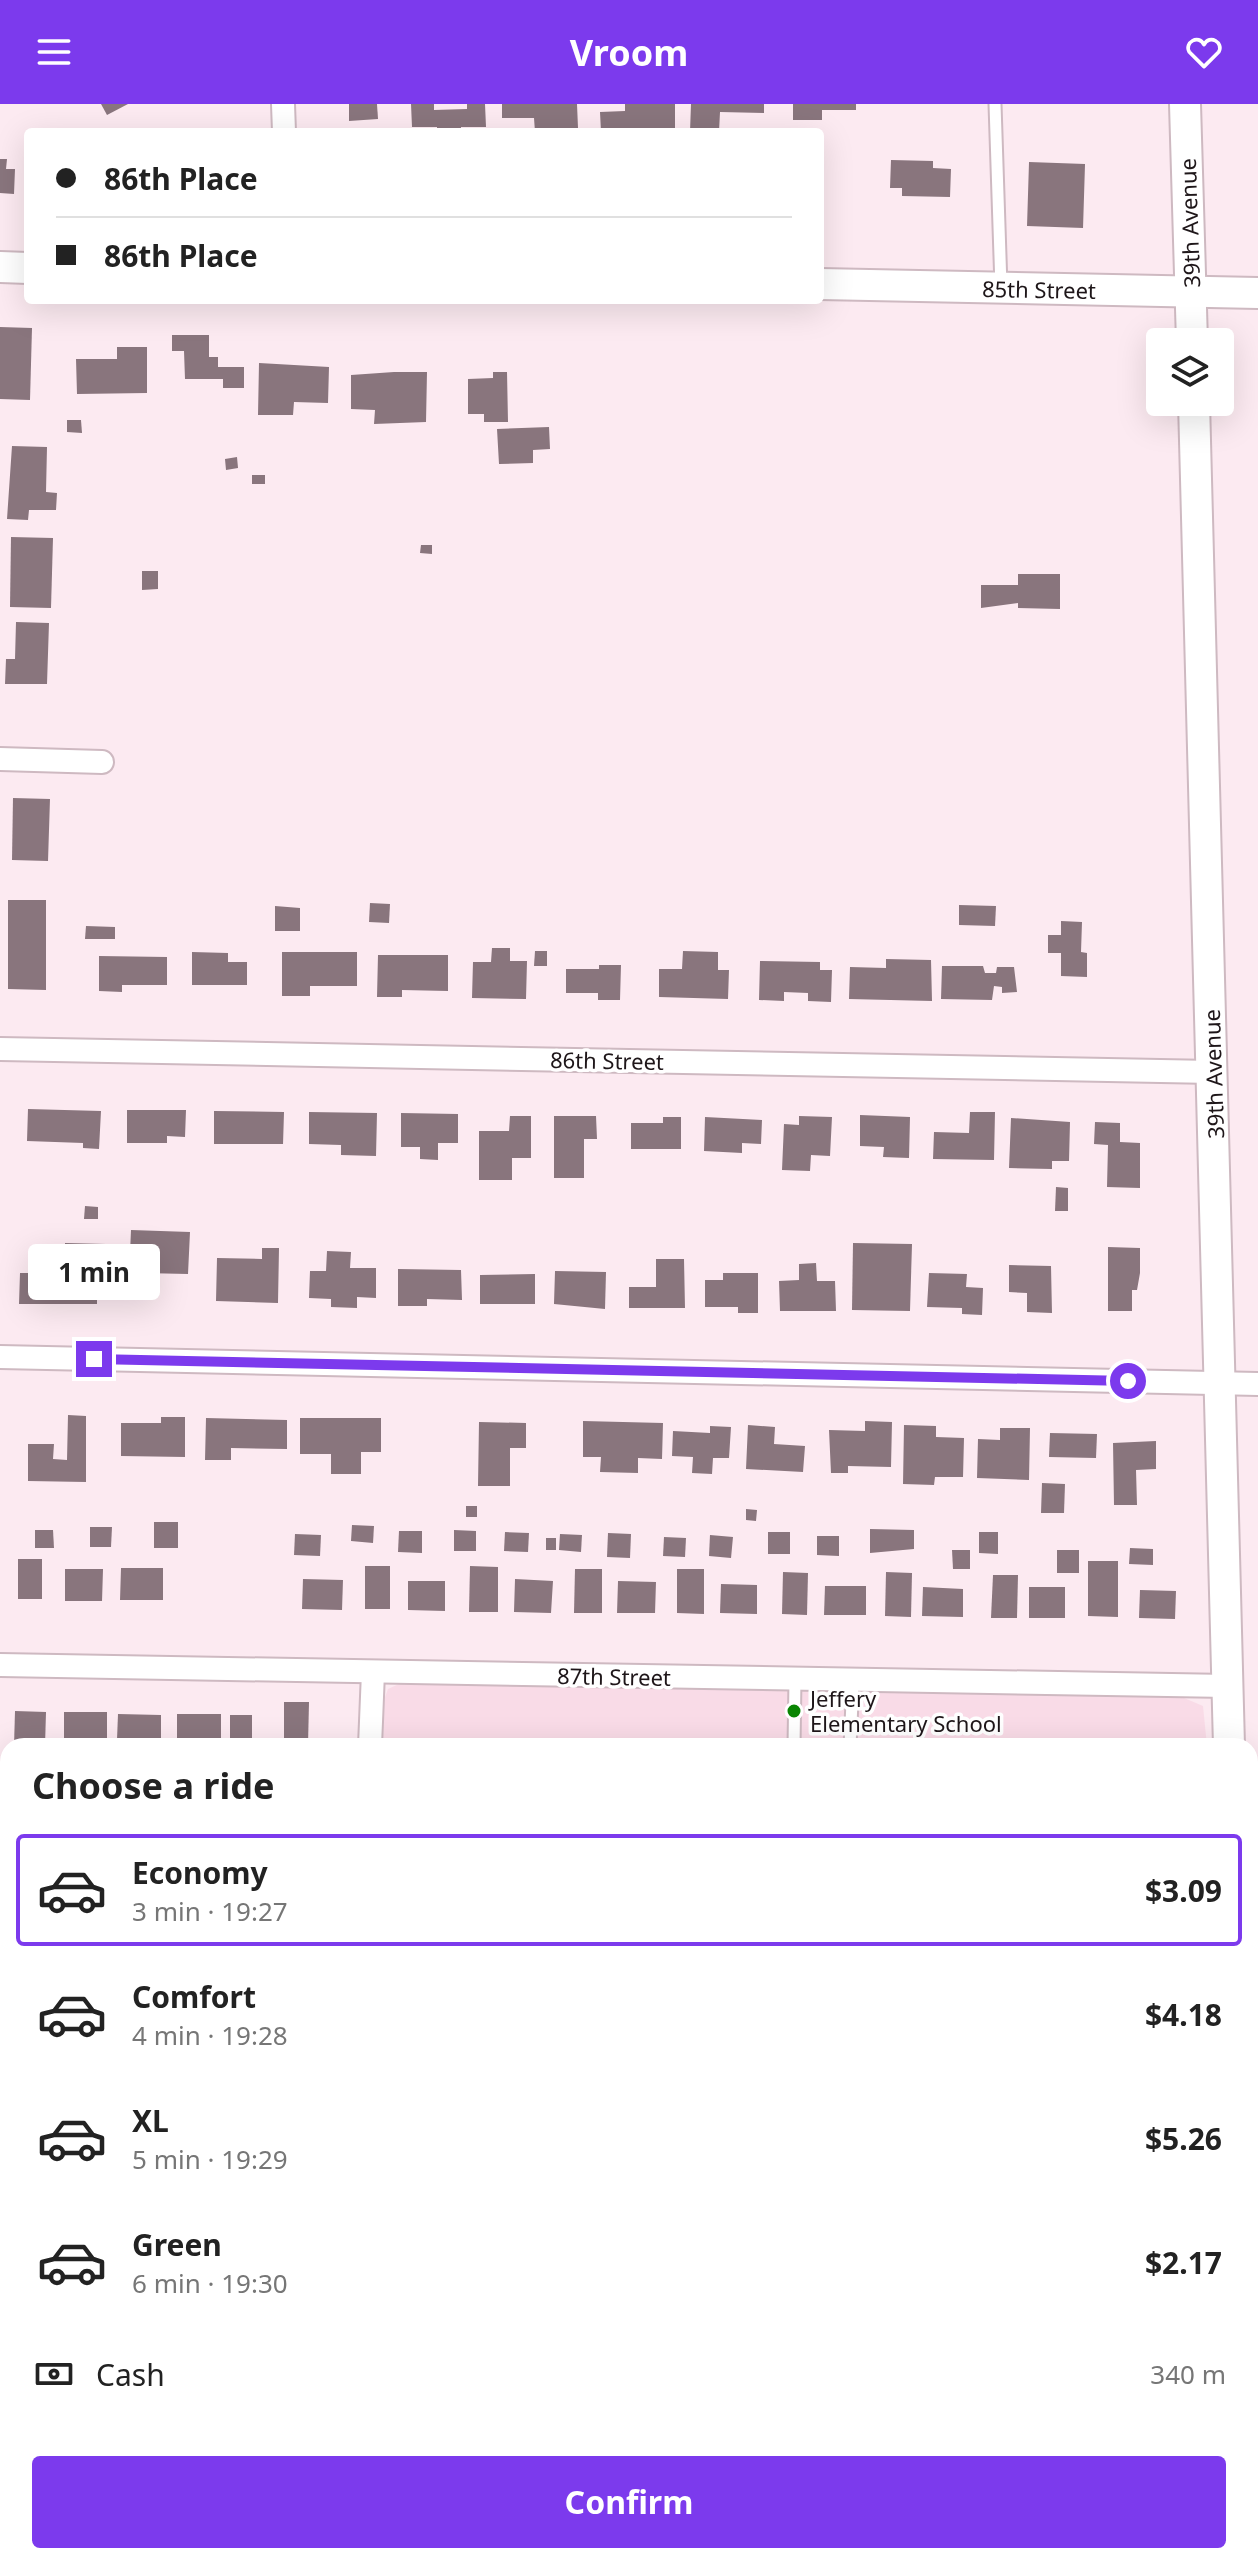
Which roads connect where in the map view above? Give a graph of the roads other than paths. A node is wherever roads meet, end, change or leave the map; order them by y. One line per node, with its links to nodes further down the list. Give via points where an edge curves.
1 (283, 104): 4 (street)
2 (995, 104): 8 (lane)
3 (1185, 104): 9 (main road, 39th Avenue)
4 (284, 128)
5 (0, 267): 6 (main road)
6 (24, 268)
7 (824, 284): 8 (main road, 85th Street)
8 (1001, 288): 9 (main road, 85th Street)
9 (1191, 292): 10 (main road, 85th Street); 11 (main road, 39th Avenue)
10 (1258, 293)
11 (1192, 328)
12 (1194, 416): 16 (main road, 39th Avenue)
13 (0, 759): 14 (street)
14 (102, 762)
15 (0, 1049): 16 (street, 86th Street)
16 (1213, 1072): 18 (main road, 39th Avenue)
17 (0, 1357): 18 (street)
18 (1222, 1383): 19 (street); 24 (main road, 39th Avenue)
19 (1258, 1384)
20 (0, 1665): 21 (street, 87th Street)
21 (373, 1672): 22 (street, 87th Street); 25 (street)
22 (795, 1679): 23 (street, 87th Street); 26 (lane)
23 (853, 1680): 24 (street, 87th Street); 27 (lane)
24 (1228, 1686): 28 (main road, 39th Avenue)
25 (370, 1738)
26 (794, 1738)
27 (850, 1738)
28 (1229, 1738)

